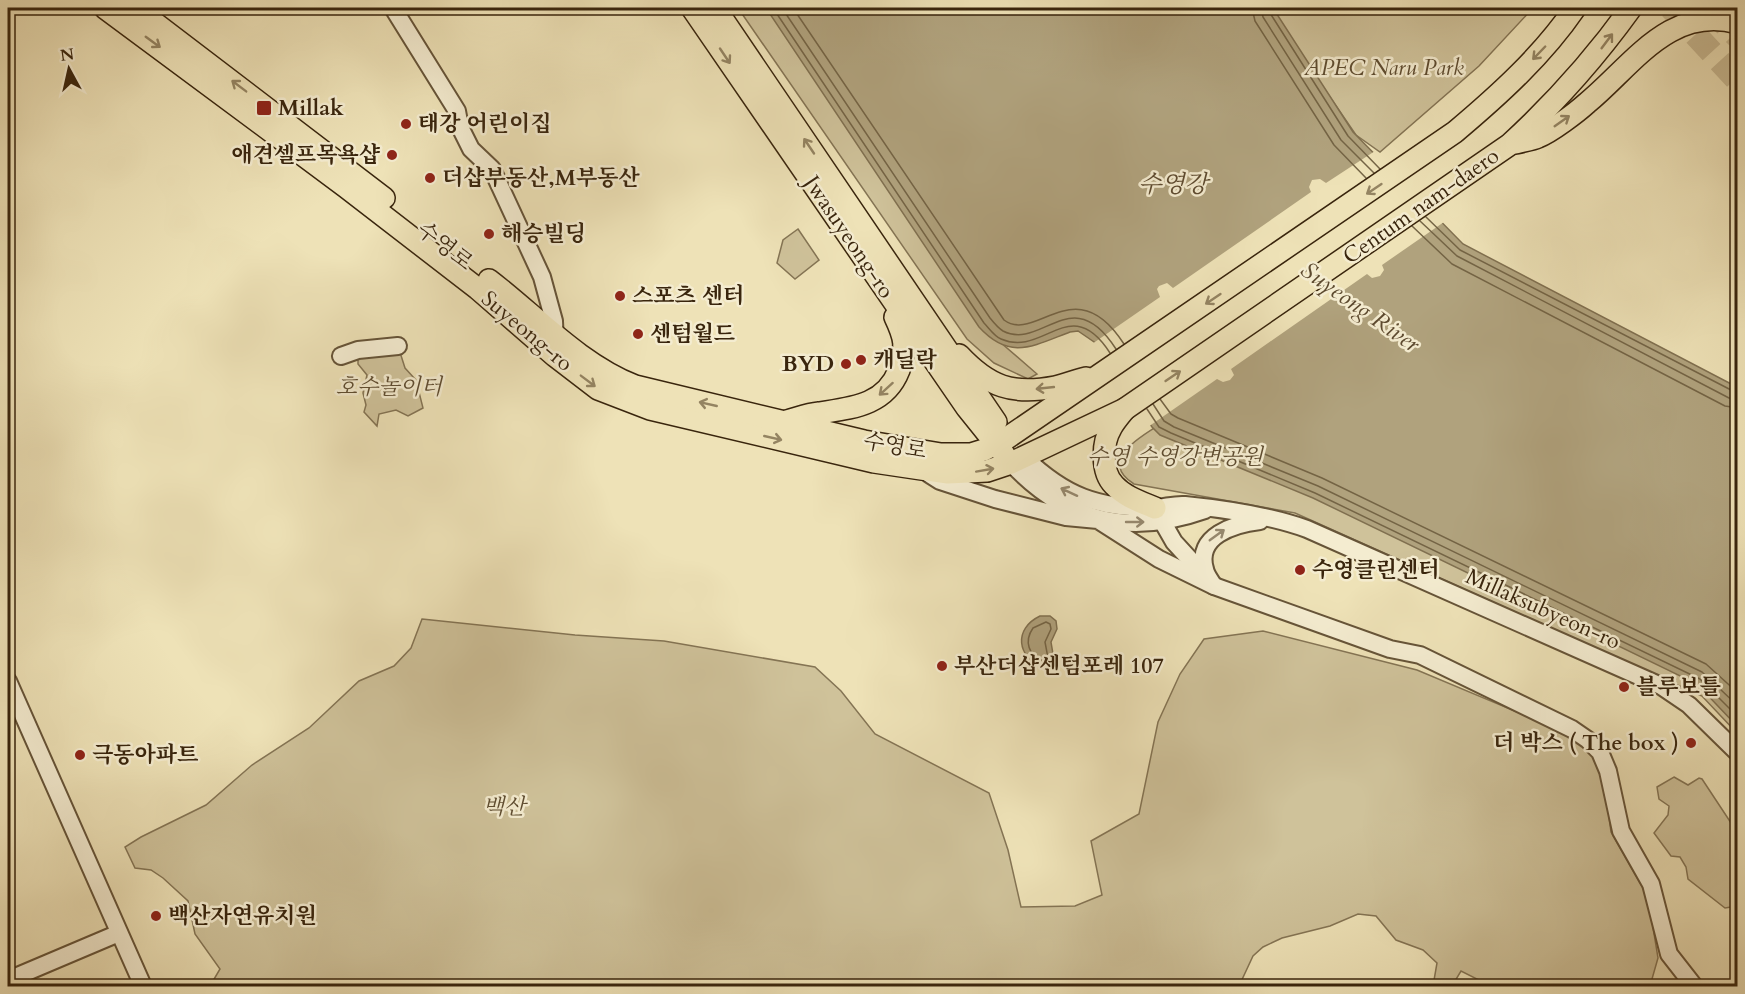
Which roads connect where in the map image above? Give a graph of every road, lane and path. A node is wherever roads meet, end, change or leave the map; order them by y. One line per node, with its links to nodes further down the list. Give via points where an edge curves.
1 (105, 8): 15 (main road, Suyeong-ro, one-way to 15, via 469,281)
2 (135, 8): 11 (main road, 수영로, one-way to 2)
3 (393, 8): 11 (street, via 456,111 471,149 492,169 542,277)
4 (692, 8): 10 (main road, Jwasuyeong-ro, one-way to 10)
5 (715, 8): 12 (main road, Jwasuyeong-ro, one-way to 5)
6 (1575, 8): 16 (main road, Centum nam-daero, one-way to 16, via 1544,47 1486,105 1422,156)
7 (1631, 8): 9 (main road, Centum nam-daero, one-way to 7, via 1598,53)
8 (1737, 23): 9 (main road, one-way to 8, via 1539,136 1587,103 1661,35 1698,21)
9 (1509, 145): 17 (main road, Centum nam-daero, one-way to 9)
10 (890, 296): 18 (main road, one-way to 18, via 904,338 902,361 894,382 874,400 850,409); 19 (main road, Jwasuyeong-ro, via 967,408)
11 (554, 334): 15 (street); 18 (main road, 수영로, one-way to 11, via 634,386 592,363)
12 (936, 334): 16 (main road, one-way to 12, via 1056,387 998,386); 19 (main road, Jwasuyeong-ro)
13 (398, 346): 14 (street)
14 (341, 356)
15 (555, 356): 21 (main road, Suyeong-ro, one-way to 21, via 598,389 650,409)
16 (1102, 375): 19 (main road, Centum nam-daero)
17 (1125, 409): 20 (main road, Centum nam-daero); 22 (main road, via 1110,429 1104,446 1105,466 1113,484)
18 (785, 421): 19 (main road, 수영로, via 864,441 941,454 971,454)
19 (1002, 441): 20 (main road, Jwasuyeong-ro)
20 (1018, 461): 21 (main road, Suyeong-ro, one-way to 20, via 987,471); 22 (street, Millaksubyeon-ro, one-way to 20, via 1081,497); 23 (street, Millaksubyeon-ro, via 1029,482 1054,501)
21 (922, 470): 23 (street, via 940,481 995,499 1066,517)
22 (1158, 515): 23 (street, Millaksubyeon-ro, one-way to 22); 24 (street, Millaksubyeon-ro, via 1183,505); 25 (street, via 1173,542)
23 (1098, 520): 25 (street, via 1159,559)
24 (1282, 520): 25 (street, one-way to 24, via 1205,570 1203,555 1209,541 1235,525); 27 (street, Millaksubyeon-ro, via 1661,686 1689,705)
25 (1214, 586): 31 (street, via 1390,649 1420,655 1588,740 1600,752 1608,771 1621,831 1651,884 1670,954)
26 (8, 682): 28 (street)
27 (1737, 753)
28 (119, 933): 29 (street); 30 (street)
29 (8, 984)
30 (143, 987)
31 (1694, 987)

